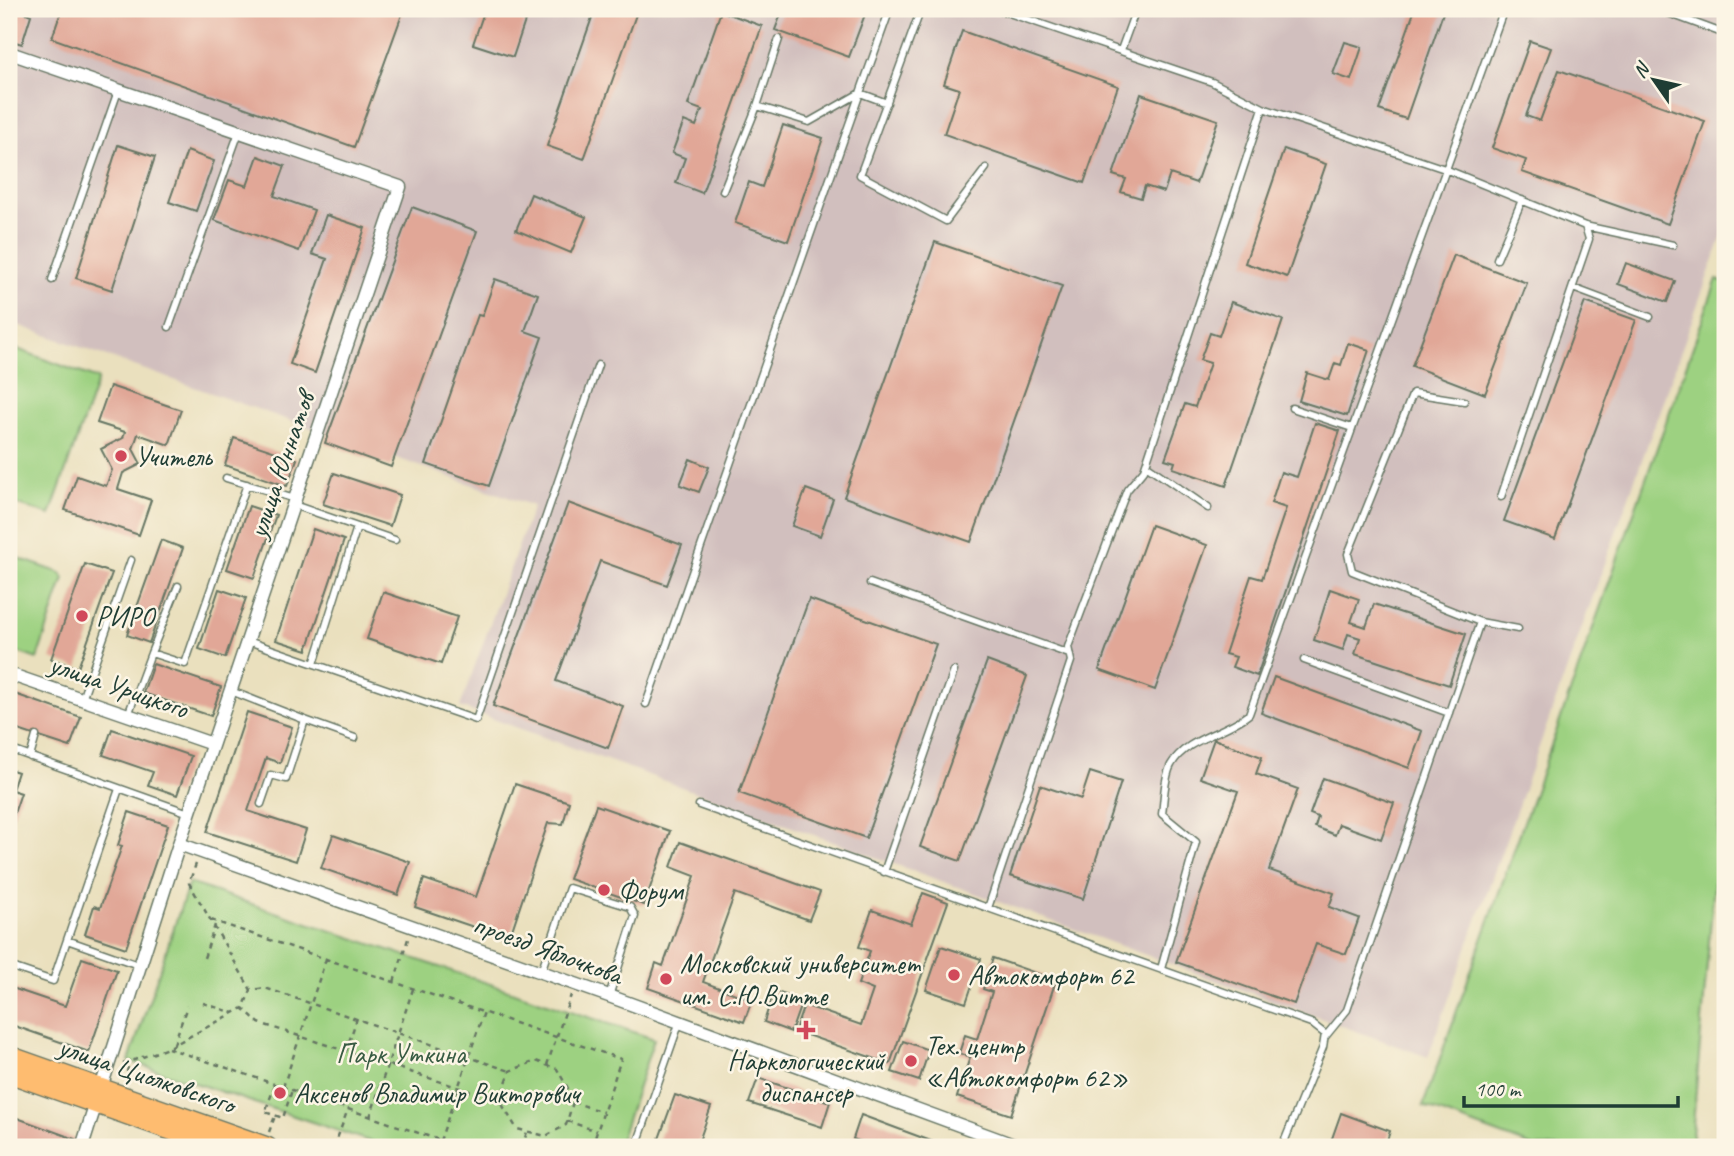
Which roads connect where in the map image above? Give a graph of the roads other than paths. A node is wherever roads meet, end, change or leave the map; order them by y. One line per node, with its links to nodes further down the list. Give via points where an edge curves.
1 (890, 9): 12 (lane)
2 (921, 9): 13 (lane)
3 (997, 9): 9 (lane)
4 (1136, 9): 9 (lane)
5 (1504, 9): 18 (lane)
6 (1657, 9): 7 (lane)
7 (1725, 34)
8 (779, 39): 14 (lane)
9 (1121, 50): 15 (lane, via 1212,82)
10 (13, 54): 11 (street, улица Юннатов)
11 (118, 90): 16 (street, улица Юннатов); 24 (lane)
12 (860, 93): 13 (lane); 14 (lane, via 809,122); 54 (lane)
13 (887, 103): 17 (lane, via 860,175 946,221)
14 (757, 106): 19 (lane)
15 (1263, 108): 18 (lane); 32 (lane)
16 (239, 132): 27 (lane); 36 (street, улица Юннатов, via 400,187)
17 (986, 168)
18 (1445, 169): 20 (lane); 31 (lane)
19 (723, 191)
20 (1522, 200): 21 (lane); 23 (lane)
21 (1585, 226): 22 (lane); 25 (lane, via 1589,239)
22 (1673, 245)
23 (1497, 259)
24 (52, 280)
25 (1573, 288): 26 (lane); 35 (lane)
26 (1650, 317)
27 (169, 327)
28 (598, 365): 49 (lane, via 476,720)
29 (1464, 401): 43 (lane, via 1413,393 1348,554 1352,571)
30 (1292, 408): 31 (lane)
31 (1352, 428): 73 (lane, via 1249,714 1185,749 1170,766 1161,814 1196,842)
32 (1146, 465): 37 (lane); 47 (lane, via 1127,490)
33 (226, 478): 34 (lane)
34 (247, 484): 36 (lane); 46 (lane, via 185,664)
35 (1501, 497)
36 (295, 502): 38 (lane); 45 (street, улица Юннатов)
37 (1208, 508)
38 (357, 527): 39 (lane); 49 (lane)
39 (395, 540)
40 (131, 560): 53 (lane)
41 (870, 583): 47 (lane)
42 (178, 586): 46 (lane)
43 (1480, 622): 44 (lane); 55 (lane)
44 (1518, 629)
45 (248, 641): 49 (lane); 52 (street, улица Юннатов)
46 (150, 653): 56 (lane)
47 (1069, 654): 69 (lane, via 1071,661)
48 (1304, 660): 55 (lane)
49 (314, 664)
50 (954, 671): 68 (lane)
51 (9, 674): 53 (street, улица Урицкого)
52 (231, 691): 57 (lane); 60 (street, улица Юннатов)
53 (82, 699): 56 (street, улица Урицкого)
54 (646, 704)
55 (1449, 713): 77 (lane, via 1347,1010)
56 (128, 715): 60 (street, улица Урицкого)
57 (305, 720): 59 (lane); 64 (lane, via 286,779 271,775)
58 (36, 736): 62 (lane)
59 (355, 738)
60 (212, 744): 66 (street, улица Юннатов)
61 (9, 749): 62 (lane)
62 (30, 757): 63 (lane)
63 (119, 789): 66 (lane); 70 (lane)
64 (261, 804)
65 (699, 805): 68 (lane)
66 (189, 813): 67 (street, улица Юннатов)
67 (179, 844): 72 (street, улица Юннатов); 74 (street, проезд Яблочкова)
68 (884, 872): 69 (lane)
69 (988, 908): 73 (lane)
70 (67, 940): 71 (lane, via 53,981); 72 (lane)
71 (9, 966)
72 (141, 966): 80 (street, улица Юннатов)
73 (1161, 969): 77 (lane, via 1311,1023)
74 (541, 972): 75 (street, проезд Яблочкова); 75 (lane, via 569,888 630,907 635,916)
75 (609, 996): 76 (street, проезд Яблочкова)
76 (679, 1024): 84 (lane); 85 (street, проезд Яблочкова)
77 (1325, 1037): 86 (lane)
78 (9, 1056): 80 (main road, улица Циолковского)
79 (9, 1073): 80 (main road, улица Циолковского)
80 (103, 1088): 81 (street, улица Юннатов); 82 (main road, улица Циолковского); 83 (main road, улица Циолковского)
81 (82, 1147)
82 (219, 1147)
83 (267, 1147)
84 (636, 1147)
85 (1019, 1147)
86 (1282, 1147)

